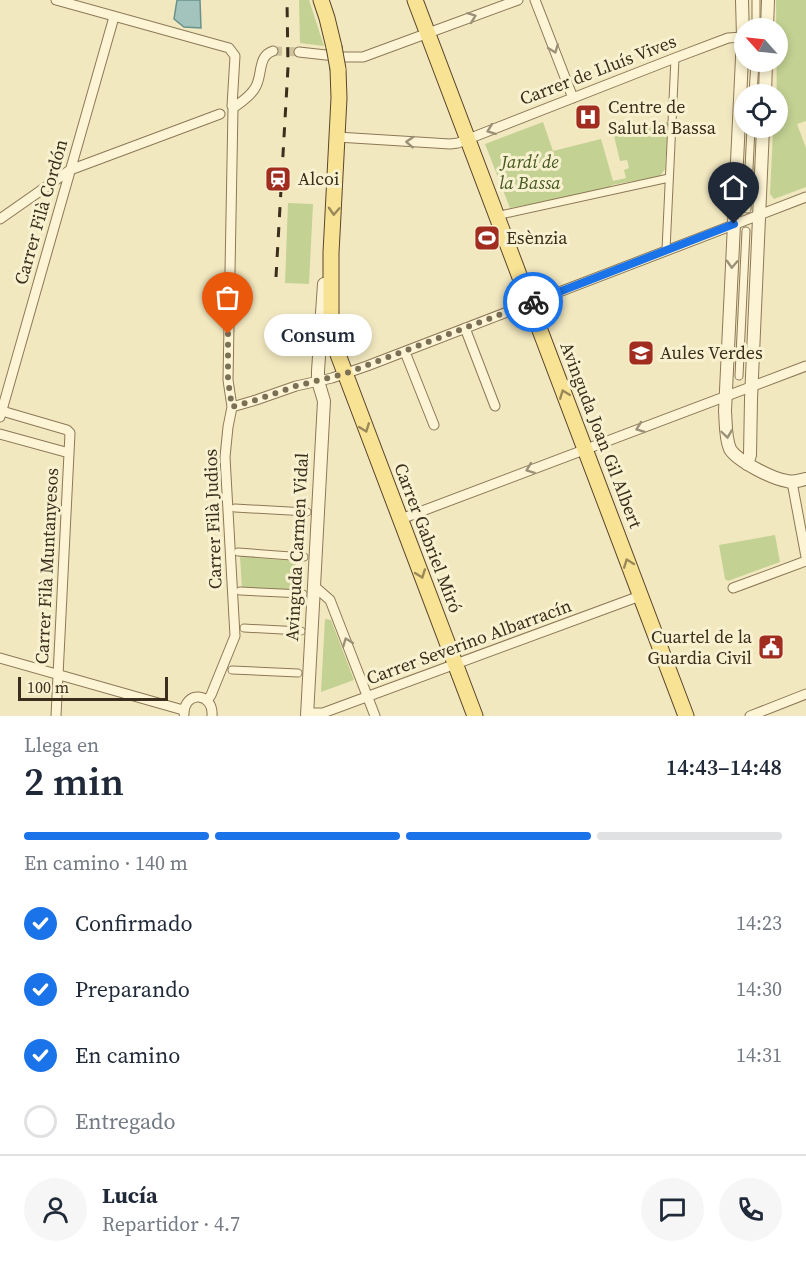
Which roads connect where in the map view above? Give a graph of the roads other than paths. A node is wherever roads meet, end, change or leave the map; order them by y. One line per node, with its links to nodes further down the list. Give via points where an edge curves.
1 (56, 0): 9 (street)
2 (321, 0): 21 (main road, Carrer Gabriel Miró, bridge, via 340,83)
3 (415, 0): 13 (main road, Avinguda Joan Gil Albert)
4 (518, 0): 13 (street, one-way to 4)
5 (536, 0): 19 (street, one-way to 19)
6 (742, 0): 10 (street)
7 (756, 0): 11 (street)
8 (768, 0): 12 (street)
9 (114, 17): 20 (street, Carrer Filà Judios, via 232,51); 25 (street, Carrer Filà Cordón)
10 (742, 18)
11 (756, 18)
12 (767, 18)
13 (427, 34): 16 (street, via 363,57); 24 (main road, Avinguda Joan Gil Albert)
14 (734, 38): 17 (street, Carrer de Lluís Vives)
15 (273, 51): 20 (street, via 262,60 261,76 253,92)
16 (299, 52)
17 (675, 58): 19 (street, Carrer de Lluís Vives); 26 (street)
18 (741, 72): 32 (street)
19 (573, 98): 24 (street, Carrer de Lluís Vives, one-way to 24)
20 (233, 110): 25 (street, via 229,104 223,105 220,114); 46 (street, Carrer Filà Judios, via 228,380)
21 (337, 137): 24 (street, Carrer de Lluís Vives, one-way to 21, via 450,144); 34 (main road, Carrer Gabriel Miró, one-way to 34)
22 (751, 138): 28 (street)
23 (763, 138): 29 (street)
24 (467, 139): 30 (main road, Avinguda Joan Gil Albert)
25 (70, 170): 31 (street); 47 (street, Carrer Filà Cordón)
26 (669, 178): 30 (street); 35 (street)
27 (806, 197): 29 (street)
28 (747, 209)
29 (759, 215): 32 (street); 43 (street)
30 (496, 216): 36 (main road, Avinguda Joan Gil Albert)
31 (0, 219)
32 (734, 224): 35 (street); 44 (street, one-way to 44)
33 (746, 231): 41 (street)
34 (332, 236): 40 (main road, Carrer Gabriel Miró, via 330,330); 42 (street, Avinguda Carmen Vidal, via 326,256)
35 (666, 250): 36 (street)
36 (530, 303): 37 (street); 50 (main road, Avinguda Joan Gil Albert, one-way to 36)
37 (465, 328): 38 (street); 45 (street)
38 (405, 352): 40 (street); 48 (street)
39 (806, 366): 43 (street)
40 (344, 374): 42 (street); 57 (main road, Carrer Gabriel Miró, one-way to 57)
41 (740, 376)
42 (318, 381): 46 (street); 61 (street, Avinguda Carmen Vidal, via 324,401)
43 (752, 386): 44 (street); 52 (street)
44 (726, 396): 50 (street, one-way to 50); 52 (street, one-way to 52, via 728,443)
45 (495, 406)
46 (232, 407): 75 (street, Carrer Filà Judios, via 225,457 235,636)
47 (1, 414): 51 (street, Carrer Filà Muntanyesos, via 67,430)
48 (434, 425)
49 (0, 434): 51 (street, Carrer Filà Muntanyesos)
50 (585, 448): 57 (street, one-way to 57); 65 (main road, Avinguda Joan Gil Albert, one-way to 50)
51 (69, 453): 72 (street, Carrer Filà Muntanyesos)
52 (747, 464): 54 (street)
53 (806, 479): 54 (street)
54 (792, 482): 60 (street)
55 (235, 508): 56 (street)
56 (307, 512)
57 (401, 519): 69 (main road, Carrer Gabriel Miró, one-way to 69)
58 (238, 552): 59 (street)
59 (304, 556)
60 (806, 559): 62 (street)
61 (314, 586): 74 (street, one-way to 61, via 330,600); 77 (street, Avinguda Carmen Vidal)
62 (733, 588)
63 (240, 591): 64 (street)
64 (303, 594)
65 (640, 596): 69 (street, Carrer Severino Albarracín); 82 (main road, Avinguda Joan Gil Albert)
66 (244, 628): 67 (street)
67 (301, 631)
68 (0, 658): 72 (street)
69 (455, 664): 74 (street, Carrer Severino Albarracín); 81 (main road, Carrer Gabriel Miró)
70 (232, 670): 71 (street)
71 (298, 673)
72 (58, 674): 76 (street); 78 (street, Carrer Filà Muntanyesos)
73 (806, 694): 83 (street)
74 (368, 697): 77 (street, Carrer Severino Albarracín); 80 (street)
75 (207, 700): 76 (street, via 194,698 187,702); 79 (street)
76 (184, 713)
77 (307, 715)
78 (56, 716)
79 (212, 716)
80 (375, 716)
81 (475, 716)
82 (686, 716)
83 (750, 716)

